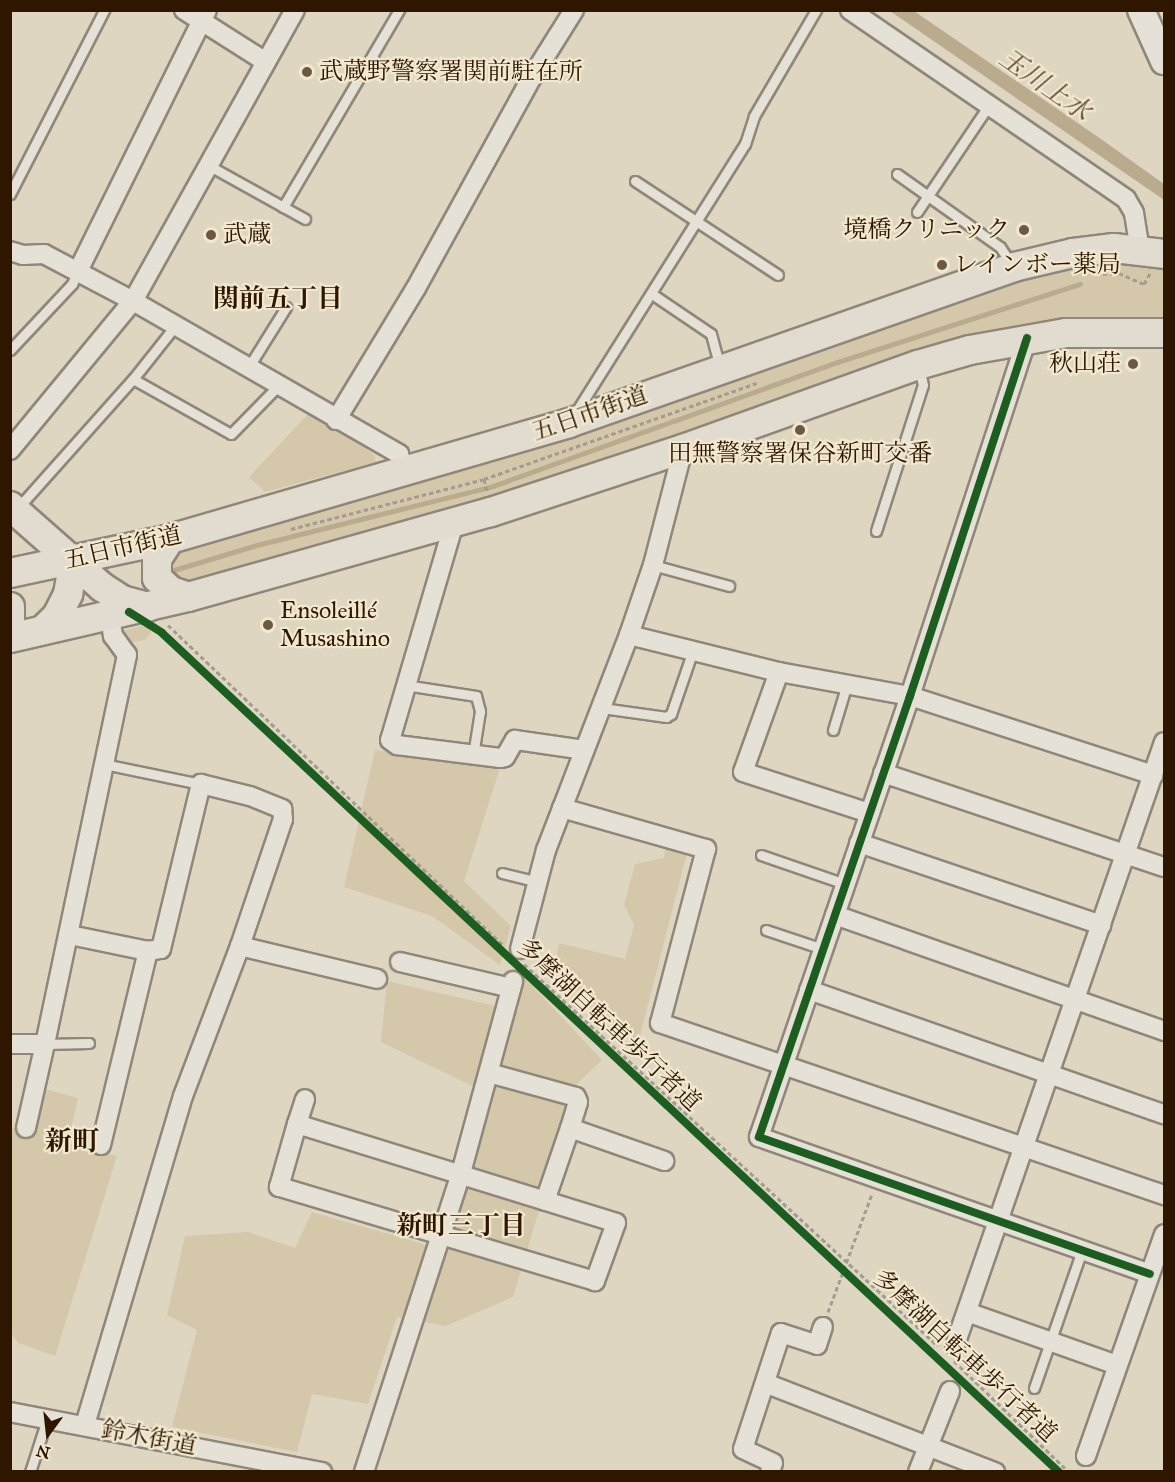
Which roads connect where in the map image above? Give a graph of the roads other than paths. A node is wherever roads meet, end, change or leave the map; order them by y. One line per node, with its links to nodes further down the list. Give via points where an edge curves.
1 (104, 10): 16 (lane)
2 (184, 10): 9 (street)
3 (295, 10): 11 (street)
4 (399, 10): 18 (lane)
5 (574, 10): 39 (street)
6 (816, 10): 21 (lane, via 754,116 745,144)
7 (849, 10): 12 (street)
8 (1141, 10): 10 (main road)
9 (205, 16): 11 (street); 25 (street)
10 (1164, 61)
11 (266, 62): 13 (street)
12 (989, 105): 17 (lane); 23 (street, via 1126,199)
13 (208, 165): 18 (lane); 28 (street)
14 (897, 174): 17 (lane)
15 (635, 182): 21 (lane)
16 (10, 194)
17 (928, 196): 19 (lane); 24 (lane, via 1000,247)
18 (283, 207): 20 (lane)
19 (917, 212)
20 (305, 219)
21 (697, 222): 26 (lane); 27 (lane)
22 (10, 251): 25 (street, via 44,254)
23 (1154, 258): 24 (main road, 五日市街道, via 1114,248)
24 (1014, 267): 36 (main road, 五日市街道)
25 (78, 271): 28 (street); 33 (lane, via 72,284)
26 (778, 275)
27 (652, 294): 36 (lane, via 711,334); 40 (lane)
28 (133, 301): 30 (street); 42 (street)
29 (286, 307): 35 (lane)
30 (175, 326): 35 (street); 37 (lane)
31 (1164, 333): 32 (main road, via 1105,332)
32 (1027, 338): 34 (main road); 64 (street)
33 (10, 350)
34 (918, 365): 41 (main road); 46 (lane, via 922,385)
35 (248, 368): 38 (street)
36 (720, 368): 40 (main road, 五日市街道)
37 (132, 379): 38 (lane, via 231,434); 44 (lane)
38 (278, 386): 39 (street)
39 (336, 420): 43 (street, via 399,454)
40 (569, 423): 43 (main road, 五日市街道)
41 (683, 449): 45 (main road); 49 (street)
42 (10, 450)
43 (404, 472): 47 (main road, 五日市街道)
44 (13, 508): 48 (main road)
45 (454, 523): 52 (main road); 63 (street)
46 (876, 531)
47 (170, 539): 48 (main road, 五日市街道); 52 (main road, via 157,559 157,578 171,591)
48 (74, 559): 50 (main road, 五日市街道); 54 (main road, via 102,587); 57 (main road, via 68,594 57,616)
49 (653, 565): 51 (lane); 58 (street)
50 (10, 573)
51 (729, 586)
52 (188, 597): 54 (main road)
53 (10, 607): 56 (main road)
54 (155, 615): 55 (main road)
55 (110, 616): 57 (main road); 70 (street, via 113,636 127,655)
56 (10, 623)
57 (43, 630): 59 (main road)
58 (629, 635): 60 (street); 65 (street)
59 (10, 638)
60 (693, 650): 61 (street); 65 (lane, via 671,714 666,717)
61 (780, 672): 62 (street); 75 (street, via 743,772)
62 (847, 684): 64 (street); 66 (lane)
63 (405, 685): 69 (lane, via 476,696 480,711); 69 (street, via 389,737 393,743)
64 (910, 696): 71 (street); 72 (street)
65 (602, 708): 68 (street)
66 (832, 730)
67 (1164, 741): 72 (street)
68 (584, 750): 69 (street, via 515,740 505,757); 74 (street)
69 (473, 755)
70 (104, 764): 73 (lane); 86 (street)
71 (883, 773): 75 (street); 77 (street)
72 (1153, 775): 77 (street)
73 (201, 784): 87 (street, via 282,809 283,819); 89 (street, via 161,949)
74 (562, 808): 81 (street); 99 (street, via 706,849 660,1023)
75 (869, 813): 76 (street)
76 (859, 843): 82 (street); 84 (street)
77 (1127, 853): 79 (street); 84 (street)
78 (761, 855): 82 (lane)
79 (1164, 867)
80 (502, 873): 81 (lane)
81 (537, 882): 91 (street)
82 (845, 884): 83 (street)
83 (834, 915): 88 (street); 94 (street)
84 (1101, 925): 94 (street)
85 (766, 930): 88 (lane)
86 (70, 935): 89 (street); 98 (street)
87 (240, 946): 92 (street); 128 (street, via 183,1096)
88 (823, 949): 93 (street)
89 (148, 951): 107 (street)
90 (400, 962): 91 (street)
91 (514, 965): 100 (street)
92 (377, 980)
93 (809, 990): 99 (street); 101 (street)
94 (1075, 1000): 95 (street); 101 (street)
95 (1164, 1031)
96 (89, 1042): 98 (lane)
97 (10, 1044): 98 (street)
98 (45, 1044): 105 (street)
99 (784, 1064): 108 (street); 113 (street, via 759,1137)
100 (489, 1073): 106 (street, via 576,1097); 110 (street)
101 (1050, 1073): 103 (street); 108 (street)
102 (305, 1099): 104 (street)
103 (1164, 1114)
104 (297, 1124): 110 (street); 115 (street, via 279,1187)
105 (26, 1128)
106 (570, 1128): 109 (street); 112 (street)
107 (101, 1145)
108 (1024, 1147): 111 (street); 113 (street)
109 (664, 1161)
110 (461, 1173): 112 (street); 115 (street)
111 (1164, 1195)
112 (545, 1201): 115 (street, via 616,1223 594,1281)
113 (998, 1221): 116 (street); 118 (street)
114 (1164, 1234): 117 (street)
115 (441, 1235): 133 (street)
116 (1082, 1250): 117 (street); 120 (lane)
117 (1150, 1274): 122 (street)
118 (968, 1312): 120 (street); 121 (street)
119 (823, 1328): 123 (street, via 817,1345 781,1333)
120 (1050, 1341): 122 (street); 124 (lane)
121 (951, 1349)
122 (1117, 1365): 130 (street)
123 (765, 1383): 129 (street); 134 (street, via 744,1449 773,1463)
124 (1034, 1388)
125 (950, 1391): 129 (street)
126 (10, 1412): 127 (street, 鈴木街道)
127 (47, 1419): 128 (street, 鈴木街道); 131 (lane)
128 (85, 1425): 132 (street, 鈴木街道)
129 (929, 1444): 135 (street); 136 (street)
130 (1086, 1456)
131 (30, 1472)
132 (322, 1472)
133 (364, 1472)
134 (770, 1472)
135 (918, 1472)
136 (995, 1472)

